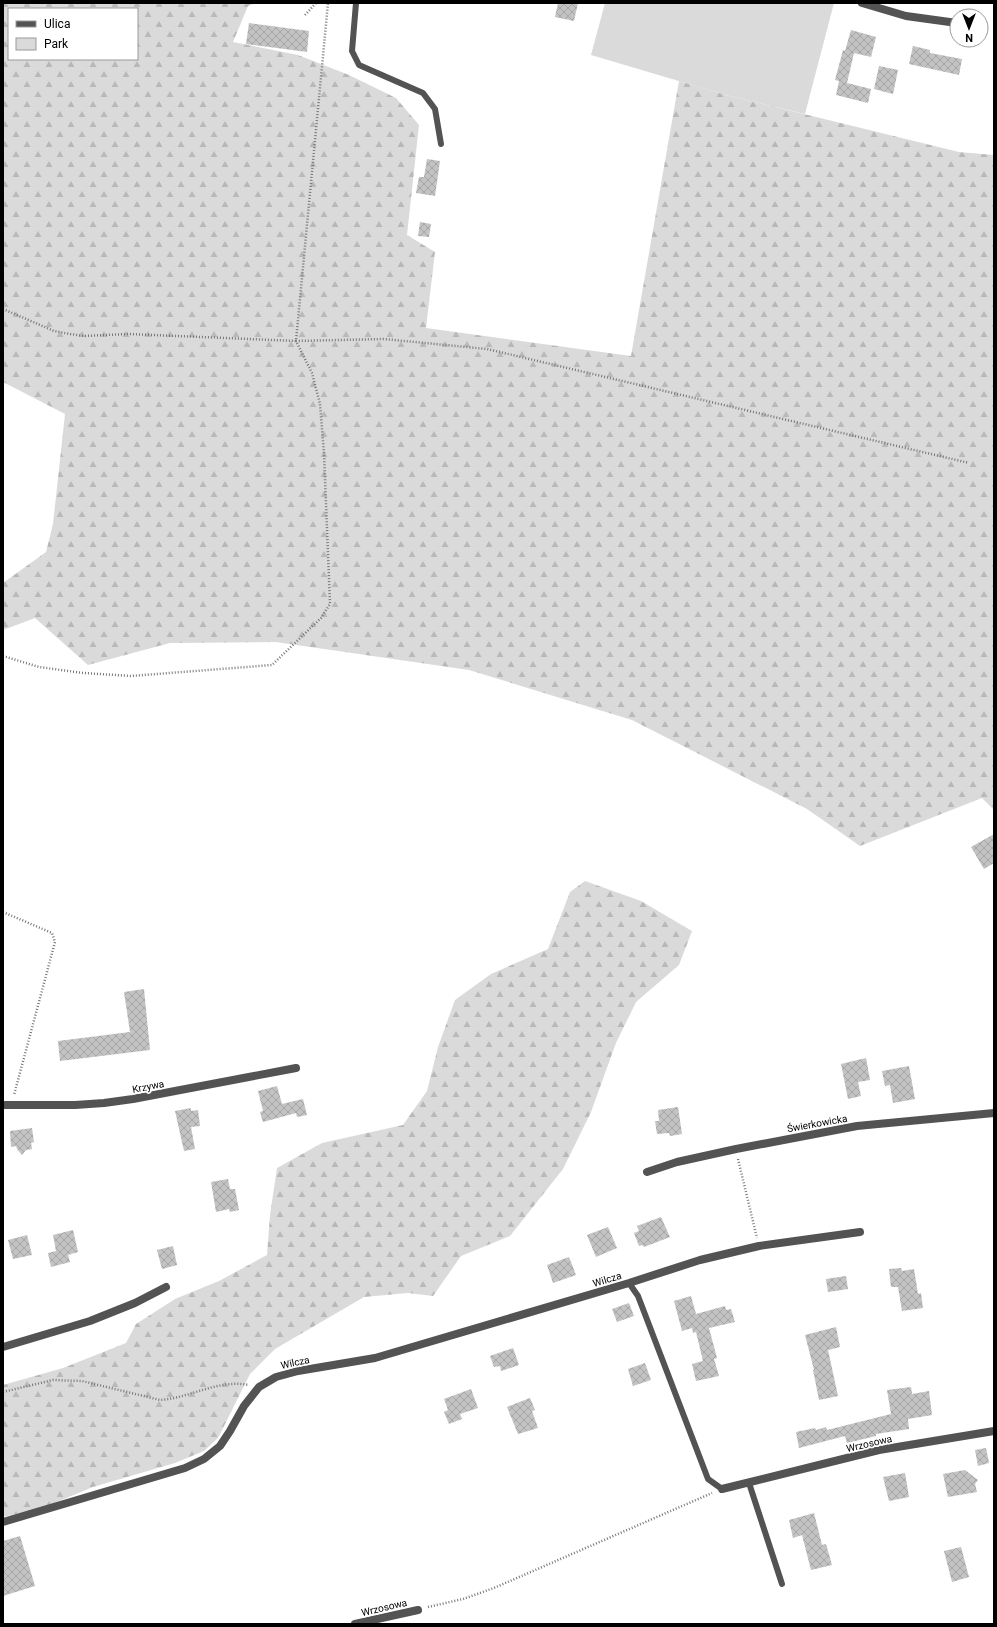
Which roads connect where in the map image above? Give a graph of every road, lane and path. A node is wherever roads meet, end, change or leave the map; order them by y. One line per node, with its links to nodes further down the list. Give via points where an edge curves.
1 (316, 3): 5 (path)
2 (328, 3): 9 (path)
3 (356, 3): 7 (lane, via 352,51 359,65 423,93 435,109)
4 (862, 3): 6 (street, via 906,16)
5 (305, 15)
6 (949, 22)
7 (441, 144)
8 (3, 309): 9 (path, via 54,331 84,336 128,334)
9 (296, 341): 10 (path, via 384,339 487,348); 11 (path, via 312,373 320,404 325,461 330,604 321,618 272,664 131,676 39,667)
10 (969, 463)
11 (3, 656)
12 (3, 912): 14 (path, via 52,933 55,942)
13 (296, 1068): 14 (street, Krzywa, via 104,1103)
14 (7, 1105)
15 (994, 1113): 16 (street, Świerkowicka, via 857,1126)
16 (736, 1149): 17 (street, Świerkowicka, via 677,1162); 19 (path)
17 (648, 1172)
18 (860, 1232): 19 (street, Wilcza)
19 (759, 1246): 20 (street, Wilcza, via 700,1260)
20 (629, 1283): 23 (street, Wilcza, via 375,1358 276,1377); 27 (lane, Wilcza, via 638,1296 708,1479)
21 (166, 1286): 22 (street, via 135,1303 90,1321)
22 (3, 1347)
23 (259, 1387): 24 (path, via 237,1383 160,1400 82,1381 53,1380); 28 (street, Wilcza, via 244,1406 220,1446 204,1459 185,1468)
24 (3, 1392)
25 (994, 1431): 26 (street, Wrzosowa, via 879,1450)
26 (749, 1482): 27 (street, Wrzosowa); 29 (lane)
27 (722, 1489): 30 (path, via 494,1588)
28 (3, 1522)
29 (782, 1584)
30 (418, 1610): 31 (street, Wrzosowa)
31 (355, 1624)

